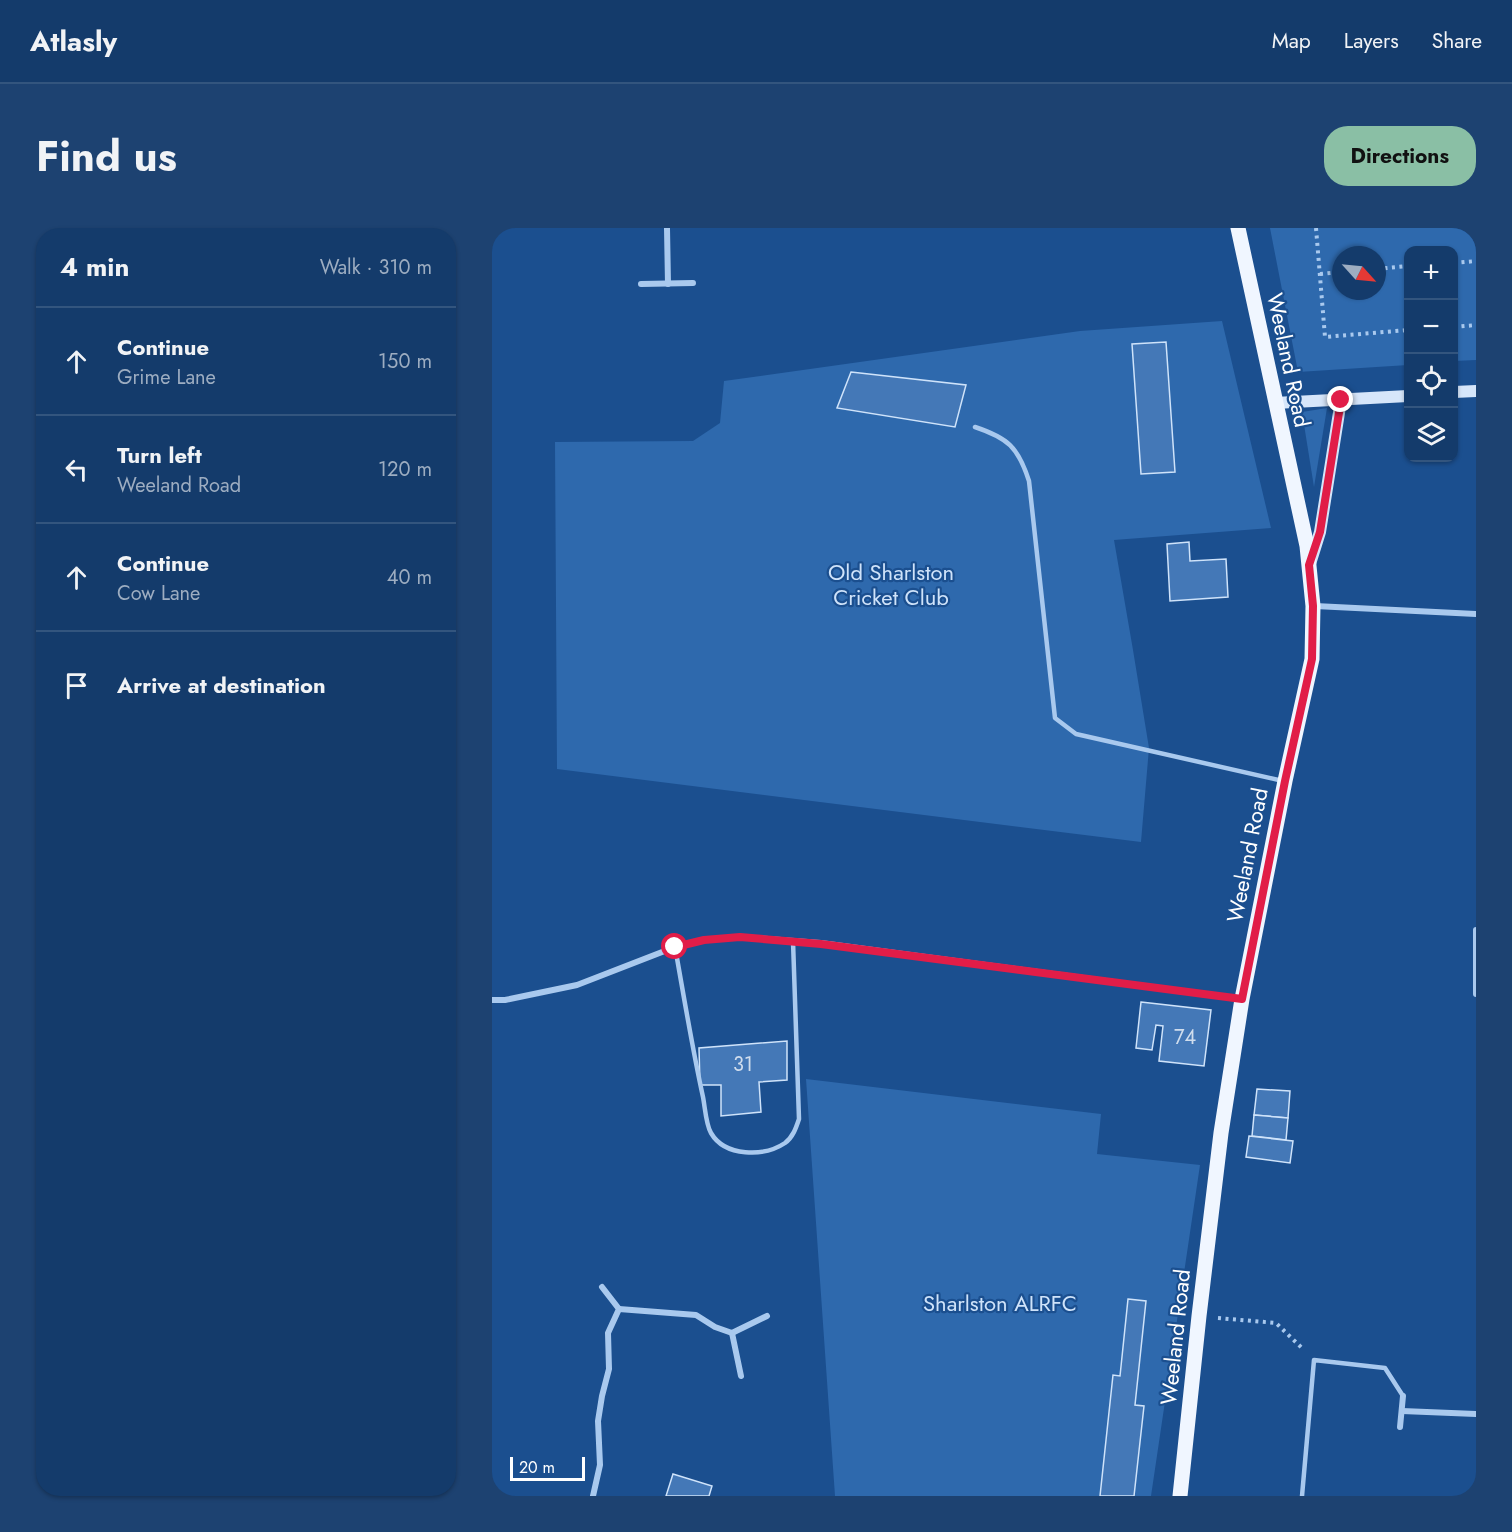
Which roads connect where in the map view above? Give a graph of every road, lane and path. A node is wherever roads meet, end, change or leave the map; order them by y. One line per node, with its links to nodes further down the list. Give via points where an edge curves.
1 (667, 228): 12 (street)
2 (1238, 228): 20 (main road, Weeland Road)
3 (1316, 228): 9 (path)
4 (1476, 261): 5 (path)
5 (1458, 262)
6 (1404, 266): 7 (path)
7 (1386, 268)
8 (1332, 273): 9 (path)
9 (1320, 274): 15 (path, via 1325,337)
10 (693, 283): 12 (street)
11 (641, 284): 12 (street)
12 (668, 284)
13 (1476, 325): 14 (path)
14 (1458, 327)
15 (1404, 330)
16 (1476, 391): 17 (street)
17 (1458, 393)
18 (1404, 396): 19 (street)
19 (1341, 400): 20 (street); 22 (street, via 1320,532)
20 (1275, 403): 22 (main road, Weeland Road)
21 (975, 427): 25 (lane, via 996,434 1016,450 1029,481 1055,718 1076,734)
22 (1309, 565): 23 (main road, Weeland Road)
23 (1313, 606): 24 (street); 25 (main road, Weeland Road, via 1312,659)
24 (1476, 614)
25 (1285, 781): 30 (main road, Weeland Road)
26 (1476, 930): 29 (street)
27 (793, 941): 28 (street, via 740,937); 28 (lane, via 799,1119 787,1142 756,1152 723,1146 710,1132); 30 (street)
28 (675, 947): 31 (street, via 577,985)
29 (1476, 994)
30 (1242, 999): 35 (main road, Weeland Road)
31 (492, 1000)
32 (602, 1287): 33 (street)
33 (619, 1309): 36 (street, via 696,1315); 43 (street, via 608,1333 609,1369 598,1421 600,1465)
34 (767, 1316): 36 (street)
35 (1199, 1316): 37 (path, via 1275,1323); 44 (main road, Weeland Road)
36 (732, 1333): 38 (street)
37 (1314, 1360): 39 (lane, via 1385,1368); 45 (lane)
38 (741, 1376)
39 (1403, 1396): 40 (street)
40 (1402, 1411): 41 (street); 42 (street)
41 (1476, 1414)
42 (1400, 1427)
43 (593, 1496)
44 (1180, 1496)
45 (1302, 1496)

